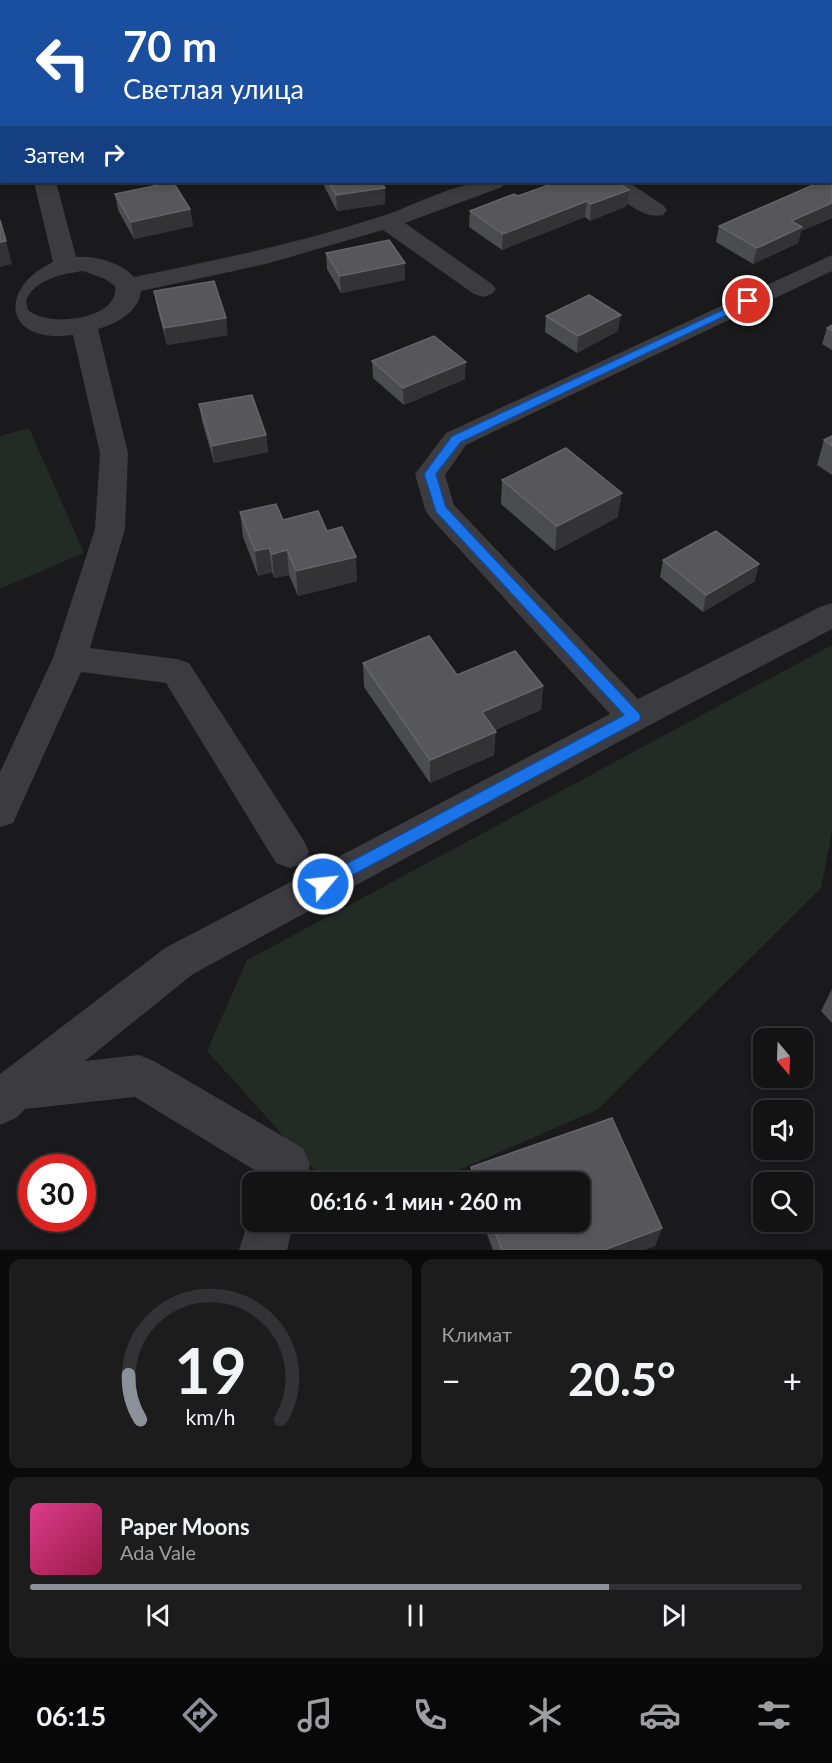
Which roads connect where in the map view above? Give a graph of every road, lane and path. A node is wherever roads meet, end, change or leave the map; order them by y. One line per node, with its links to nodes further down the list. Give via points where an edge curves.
1 (45, 183): 7 (street)
2 (491, 183): 5 (street)
3 (614, 183): 4 (street)
4 (655, 210)
5 (387, 222): 8 (street, via 257,260); 9 (street)
6 (832, 262): 14 (street, via 456,439 430,474 440,509)
7 (66, 265): 8 (street, via 106,268 122,277); 10 (street, via 23,282)
8 (128, 286): 11 (street, via 128,295 114,313)
9 (483, 289)
10 (6, 302): 11 (street, via 34,324 50,328)
11 (84, 325): 13 (street, via 114,453 110,529)
12 (832, 615): 14 (street)
13 (70, 658): 15 (street); 16 (street, via 177,672)
14 (634, 717): 17 (street, via 179,962)
15 (0, 812)
16 (290, 852)
17 (7, 1096): 18 (street, via 139,1076 287,1164)
18 (285, 1172)
19 (268, 1232): 20 (street)
20 (263, 1250)

